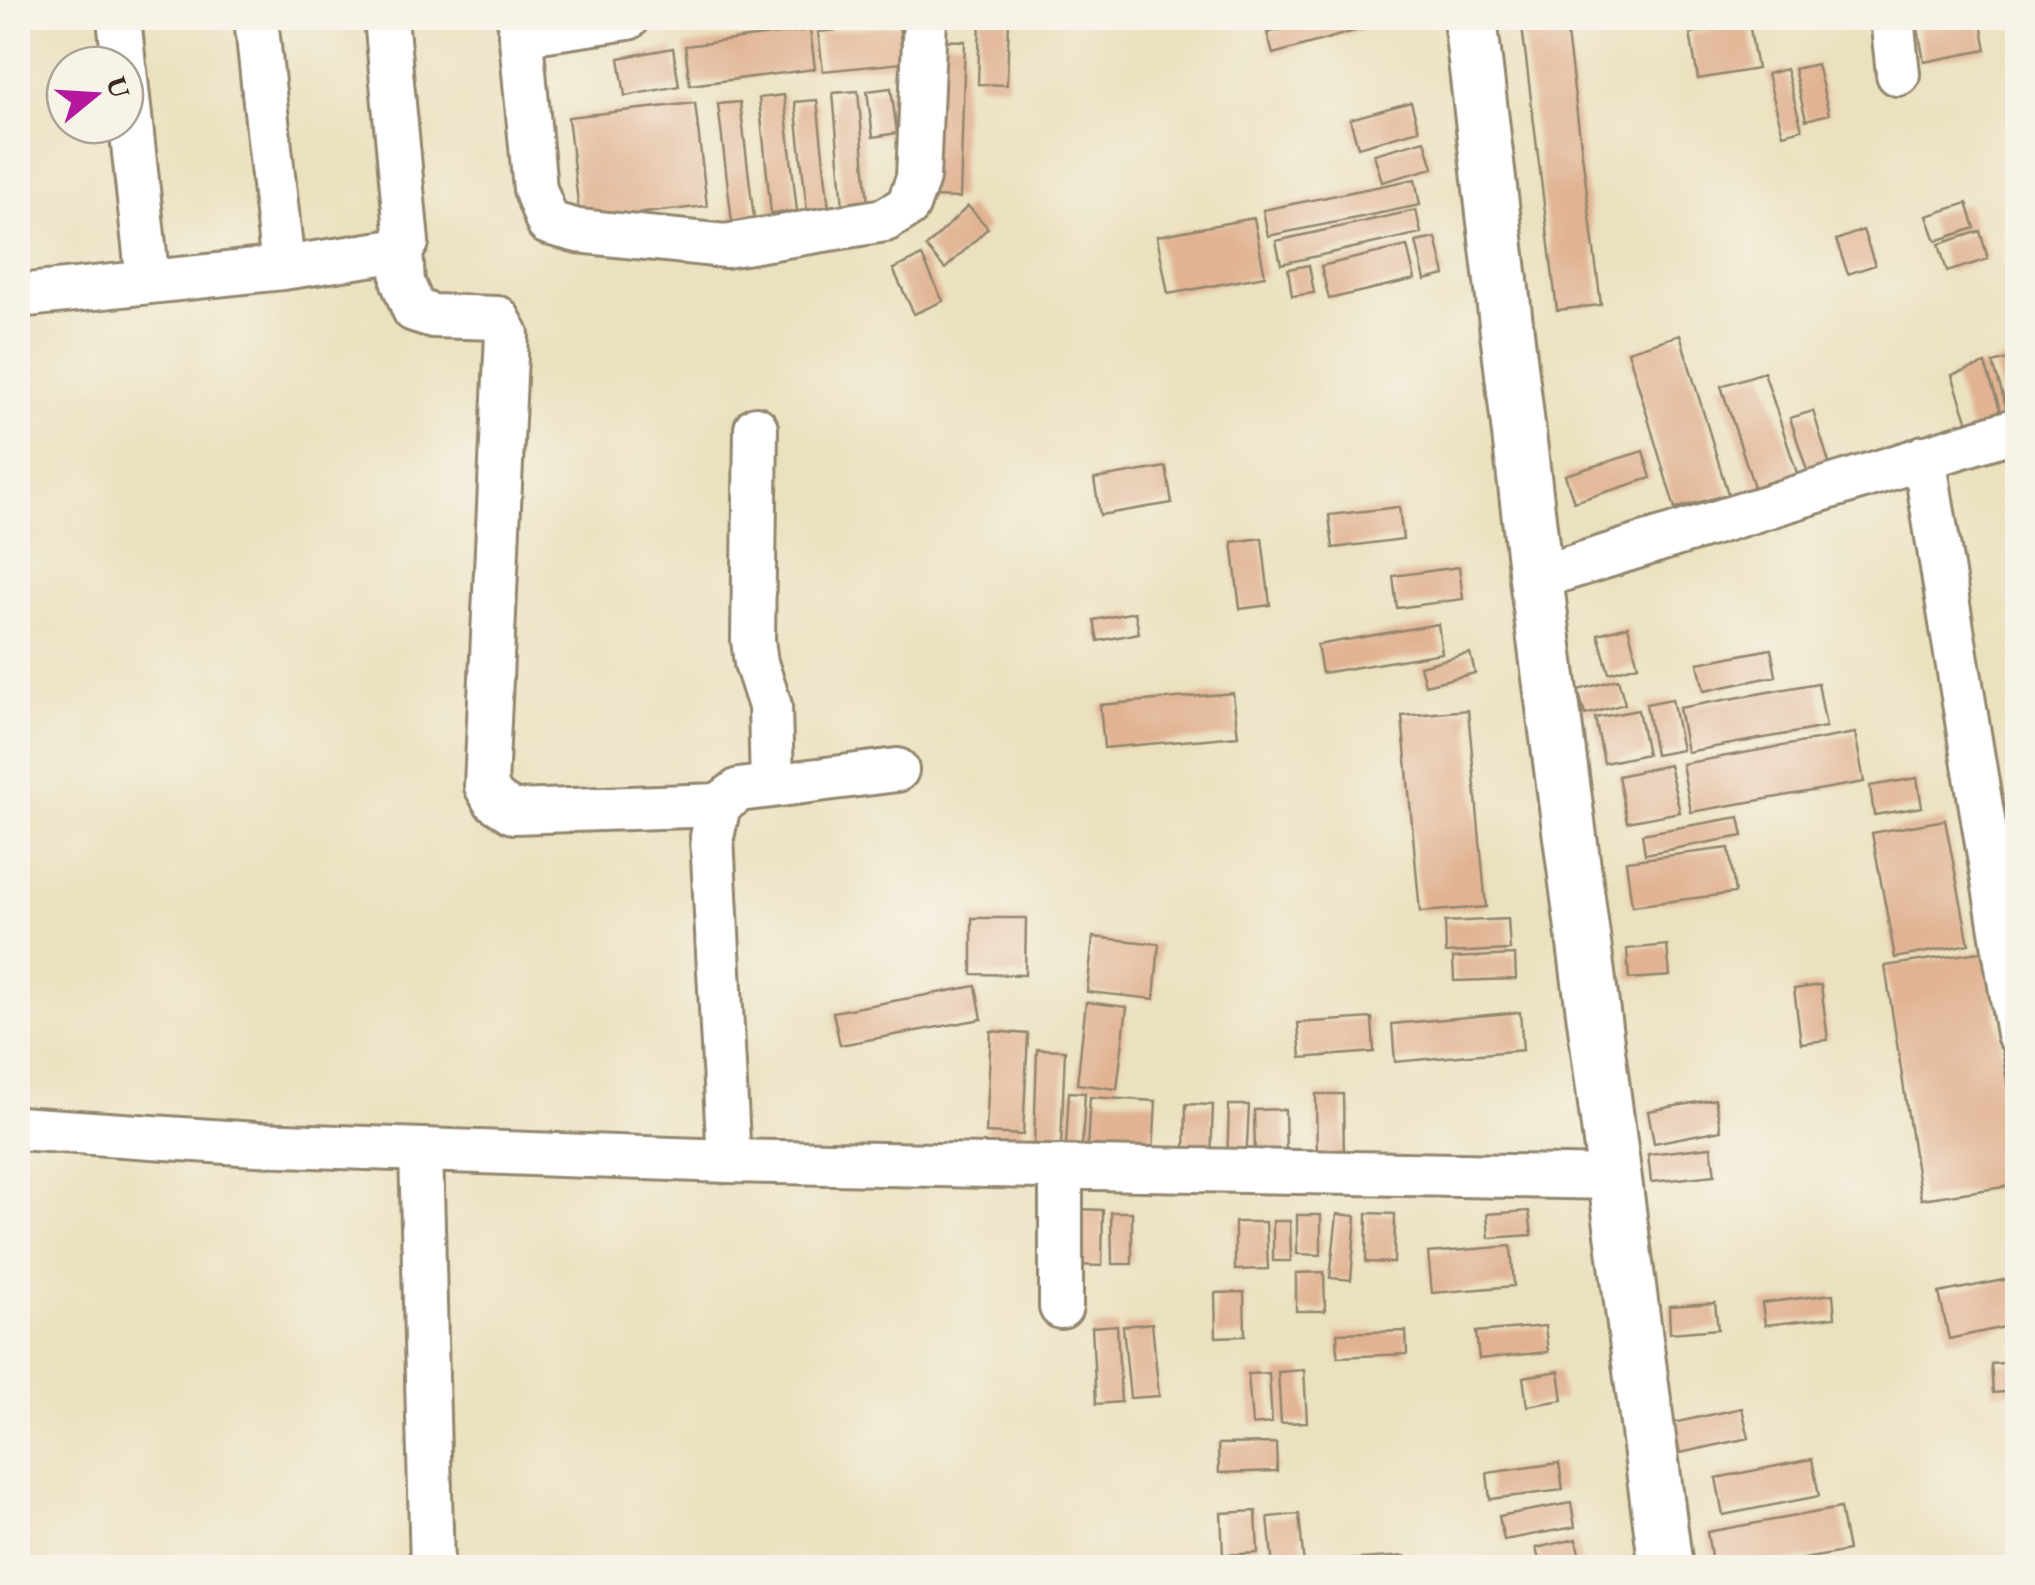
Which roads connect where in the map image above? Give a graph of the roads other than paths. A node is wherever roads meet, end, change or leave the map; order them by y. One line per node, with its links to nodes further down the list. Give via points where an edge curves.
1 (119, 18): 9 (street)
2 (256, 18): 13 (street)
3 (386, 18): 12 (street, via 407,242)
4 (628, 18): 8 (street)
5 (925, 18): 8 (street, via 918,178 908,206 885,220 725,246 548,222 535,189)
6 (1470, 18): 19 (main road)
7 (1892, 18): 10 (street)
8 (520, 26)
9 (122, 45)
10 (1898, 74)
11 (133, 145): 14 (street)
12 (402, 250): 13 (street); 22 (street, via 403,283 414,310 498,318 506,334 486,786 514,812)
13 (283, 268): 14 (street)
14 (148, 282): 15 (street)
15 (18, 296)
16 (756, 428): 21 (street, via 754,640 770,706)
17 (2018, 428): 18 (street)
18 (1924, 457): 19 (street); 23 (street)
19 (1536, 578): 28 (main road)
20 (897, 770): 21 (street)
21 (772, 786): 22 (street, via 738,790)
22 (719, 805): 26 (street, via 712,837)
23 (2018, 1034)
24 (18, 1128): 25 (street)
25 (421, 1152): 26 (street); 30 (street)
26 (729, 1162): 27 (street)
27 (1061, 1168): 28 (street); 29 (street)
28 (1614, 1178): 31 (main road)
29 (1061, 1307)
30 (432, 1568)
31 (1666, 1568)

